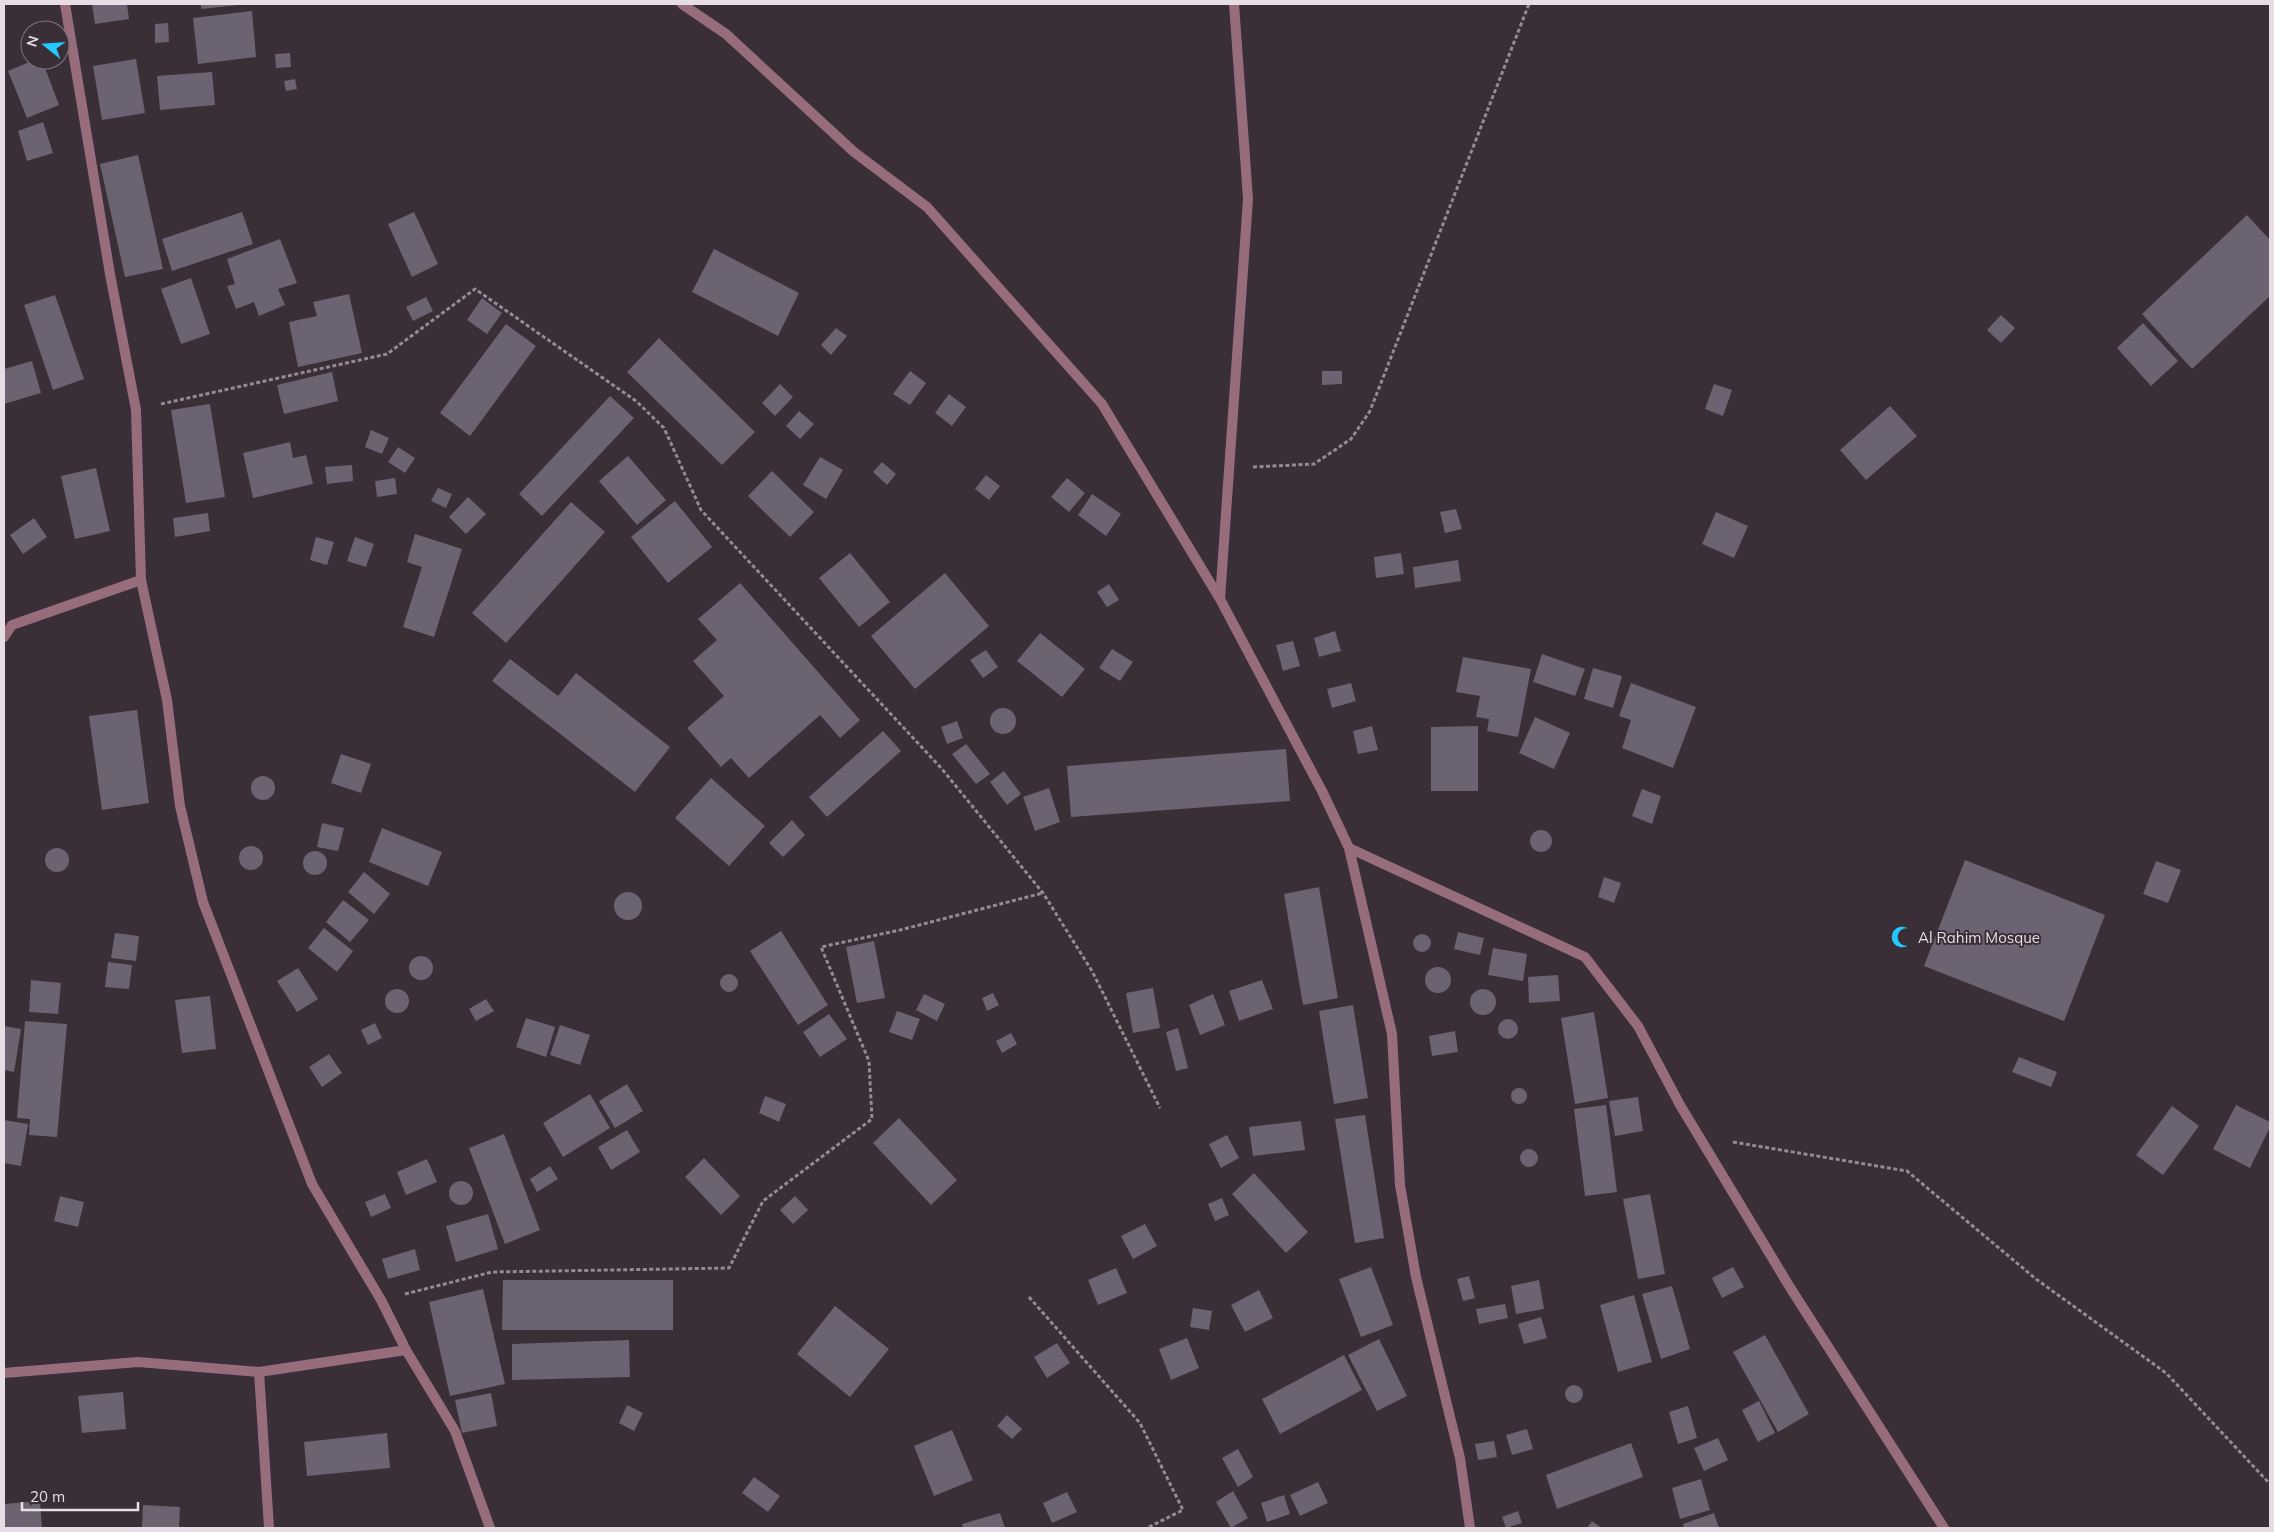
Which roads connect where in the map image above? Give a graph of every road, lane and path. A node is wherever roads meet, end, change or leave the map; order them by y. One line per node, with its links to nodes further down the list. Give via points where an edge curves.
1 (65, 4): 5 (street)
2 (682, 4): 8 (street, via 726,34 854,152 927,207 1102,404)
3 (1234, 4): 6 (street, via 1248,199)
4 (1529, 4): 6 (path, via 1370,411 1351,439 1314,464)
5 (136, 410): 7 (street); 11 (path, via 387,354 475,289 636,401 664,428 701,510 942,769)
6 (1230, 470): 8 (street)
7 (141, 580): 9 (street, via 12,625); 15 (street, via 167,700 180,806 203,902 312,1184)
8 (1220, 599): 10 (street)
9 (4, 637)
10 (1349, 848): 23 (street, via 1392,1034 1400,1184 1416,1277 1460,1458); 24 (street, via 1585,957 1638,1026 1680,1105 1791,1289)
11 (1043, 893): 12 (path, via 1092,972); 15 (path, via 821,947 869,1061 872,1119 763,1201 729,1268 492,1272)
12 (1160, 1108)
13 (1723, 1140): 19 (path, via 1907,1171 2036,1279 2166,1373)
14 (1028, 1297): 22 (path, via 1140,1422 1182,1510)
15 (381, 1300): 16 (street)
16 (406, 1350): 17 (street); 21 (street, via 456,1431)
17 (259, 1372): 18 (street, via 138,1362); 20 (street)
18 (4, 1373)
19 (2270, 1484)
20 (269, 1528)
21 (490, 1528)
22 (1147, 1528)
23 (1470, 1528)
24 (1944, 1528)

